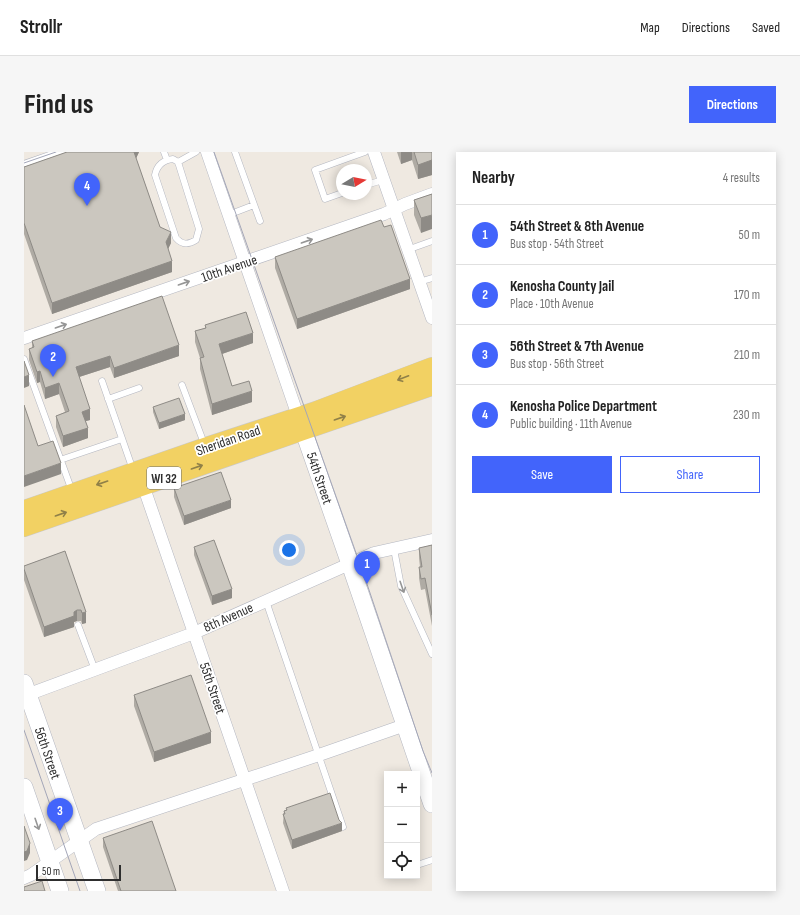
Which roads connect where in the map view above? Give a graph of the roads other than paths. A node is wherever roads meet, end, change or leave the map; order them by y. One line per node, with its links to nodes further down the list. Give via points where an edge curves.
1 (67, 152): 9 (street)
2 (164, 152): 7 (lane)
3 (205, 152): 8 (lane); 16 (street, 54th Street)
4 (235, 152): 14 (lane)
5 (365, 152): 13 (lane, via 315,170 325,199)
6 (374, 152): 10 (street)
7 (167, 160): 8 (lane, via 173,159); 8 (lane, via 157,167 155,175 176,238 180,243 186,244 196,240 198,222)
8 (178, 162)
9 (24, 167)
10 (383, 180): 11 (lane); 15 (street)
11 (372, 183)
12 (432, 194): 15 (street, 10th Avenue)
13 (336, 196)
14 (254, 205): 16 (lane); 17 (lane)
15 (393, 210): 19 (street); 20 (street, 10th Avenue, one-way to 15)
16 (228, 215): 20 (street, 54th Street)
17 (260, 221)
18 (432, 241): 19 (lane)
19 (407, 250): 22 (street)
20 (245, 262): 24 (street, 10th Avenue, one-way to 20); 32 (street, 54th Street)
21 (432, 278): 22 (lane)
22 (419, 282): 23 (street)
23 (432, 318)
24 (24, 338)
25 (24, 359): 35 (lane)
26 (432, 367): 32 (main road, Sheridan Road / WI 32, one-way to 32, via 316,412)
27 (102, 381): 31 (lane)
28 (182, 385): 34 (lane)
29 (432, 386): 32 (main road, Sheridan Road / WI 32, one-way to 29)
30 (139, 388): 31 (lane)
31 (108, 399): 33 (lane)
32 (301, 423): 34 (main road, Sheridan Road / WI 32); 36 (main road, Sheridan Road / WI 32, one-way to 32); 42 (street, 54th Street)
33 (122, 438): 35 (lane); 36 (lane)
34 (206, 447): 36 (main road, Sheridan Road / WI 32)
35 (60, 460): 37 (lane)
36 (138, 479): 37 (main road, Sheridan Road / WI 32, one-way to 37); 39 (main road, Sheridan Road / WI 32, one-way to 36); 45 (street, 55th Street)
37 (73, 493): 38 (main road, Sheridan Road / WI 32)
38 (24, 510)
39 (24, 527)
40 (432, 540): 41 (street, 8th Avenue)
41 (394, 549): 42 (street, 8th Avenue, via 374,553); 46 (lane, one-way to 46, via 401,586)
42 (350, 564): 43 (street, 8th Avenue); 49 (street, 54th Street)
43 (266, 601): 45 (street, 8th Avenue); 50 (lane)
44 (78, 625): 47 (lane)
45 (194, 633): 47 (street, 8th Avenue); 51 (street, 55th Street)
46 (432, 654)
47 (94, 670): 48 (street, 8th Avenue)
48 (25, 691): 55 (street, 56th Street)
49 (405, 725): 50 (street); 53 (street, 54th Street, via 426,778)
50 (319, 755): 51 (street); 54 (lane)
51 (245, 779): 55 (street, via 96,829); 62 (street, 55th Street)
52 (24, 787): 57 (street, one-way to 57)
53 (432, 804)
54 (343, 827)
55 (79, 841): 57 (street); 61 (street, 56th Street)
56 (432, 860): 58 (lane)
57 (49, 862): 59 (street); 60 (street)
58 (420, 864)
59 (24, 878)
60 (60, 891)
61 (96, 891)
62 (283, 891)

